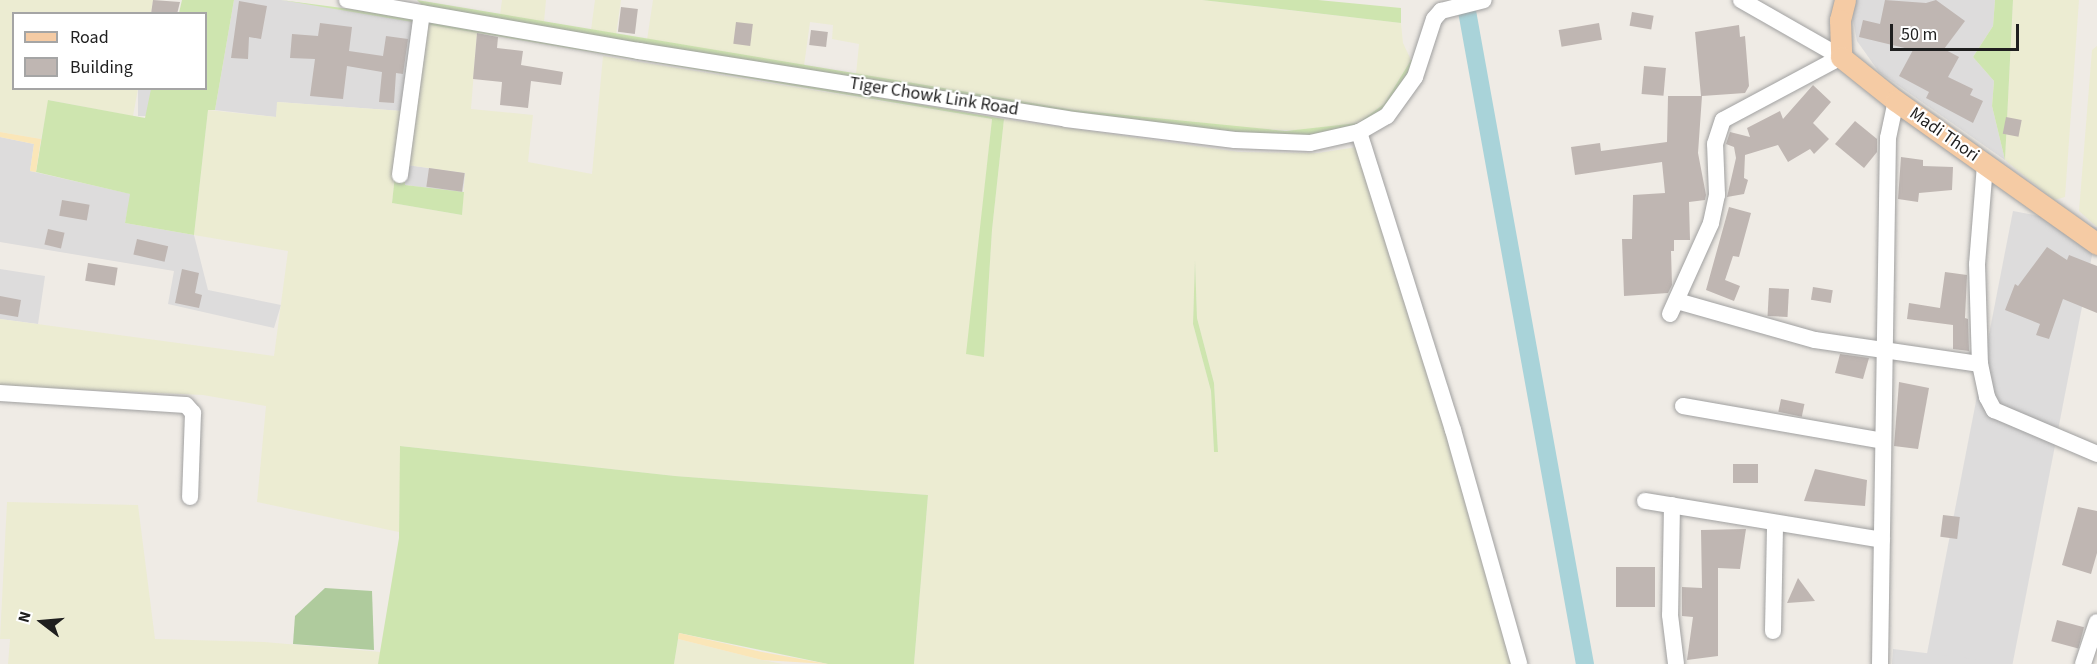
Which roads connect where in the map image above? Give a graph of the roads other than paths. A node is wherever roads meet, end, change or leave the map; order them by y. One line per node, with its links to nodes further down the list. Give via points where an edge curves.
1 (347, 0): 5 (street, Tiger Chowk Link Road)
2 (1483, 0): 8 (street, Tiger Chowk Link Road, via 1454,6 1434,19 1405,96 1387,117)
3 (1741, 0): 6 (street)
4 (1845, 0): 6 (main road, via 1839,28)
5 (414, 8): 8 (street, Tiger Chowk Link Road, via 639,51 1166,132 1310,142); 10 (street)
6 (1841, 57): 7 (main road, Madi Thori); 12 (street, via 1723,120 1715,144 1717,195 1711,223 1674,307 1815,340)
7 (1896, 101): 9 (main road, Madi Thori); 12 (street, via 1888,138)
8 (1359, 132): 25 (street, via 1453,430)
9 (1985, 165): 11 (main road, Madi Thori); 13 (street, via 1977,264)
10 (400, 176)
11 (2097, 244)
12 (1884, 350): 13 (street); 16 (street)
13 (1980, 364): 17 (street, via 1994,410)
14 (0, 393): 18 (street, via 186,405 193,413)
15 (1683, 406): 16 (street)
16 (1883, 441): 22 (street)
17 (2097, 454)
18 (190, 497)
19 (1645, 501): 20 (street)
20 (1672, 505): 21 (street); 26 (street, via 1670,615)
21 (1774, 523): 22 (street); 24 (street)
22 (1882, 540): 27 (street)
23 (2097, 622): 28 (street)
24 (1773, 631)
25 (1519, 664)
26 (1676, 664)
27 (1880, 664)
28 (2083, 664)

